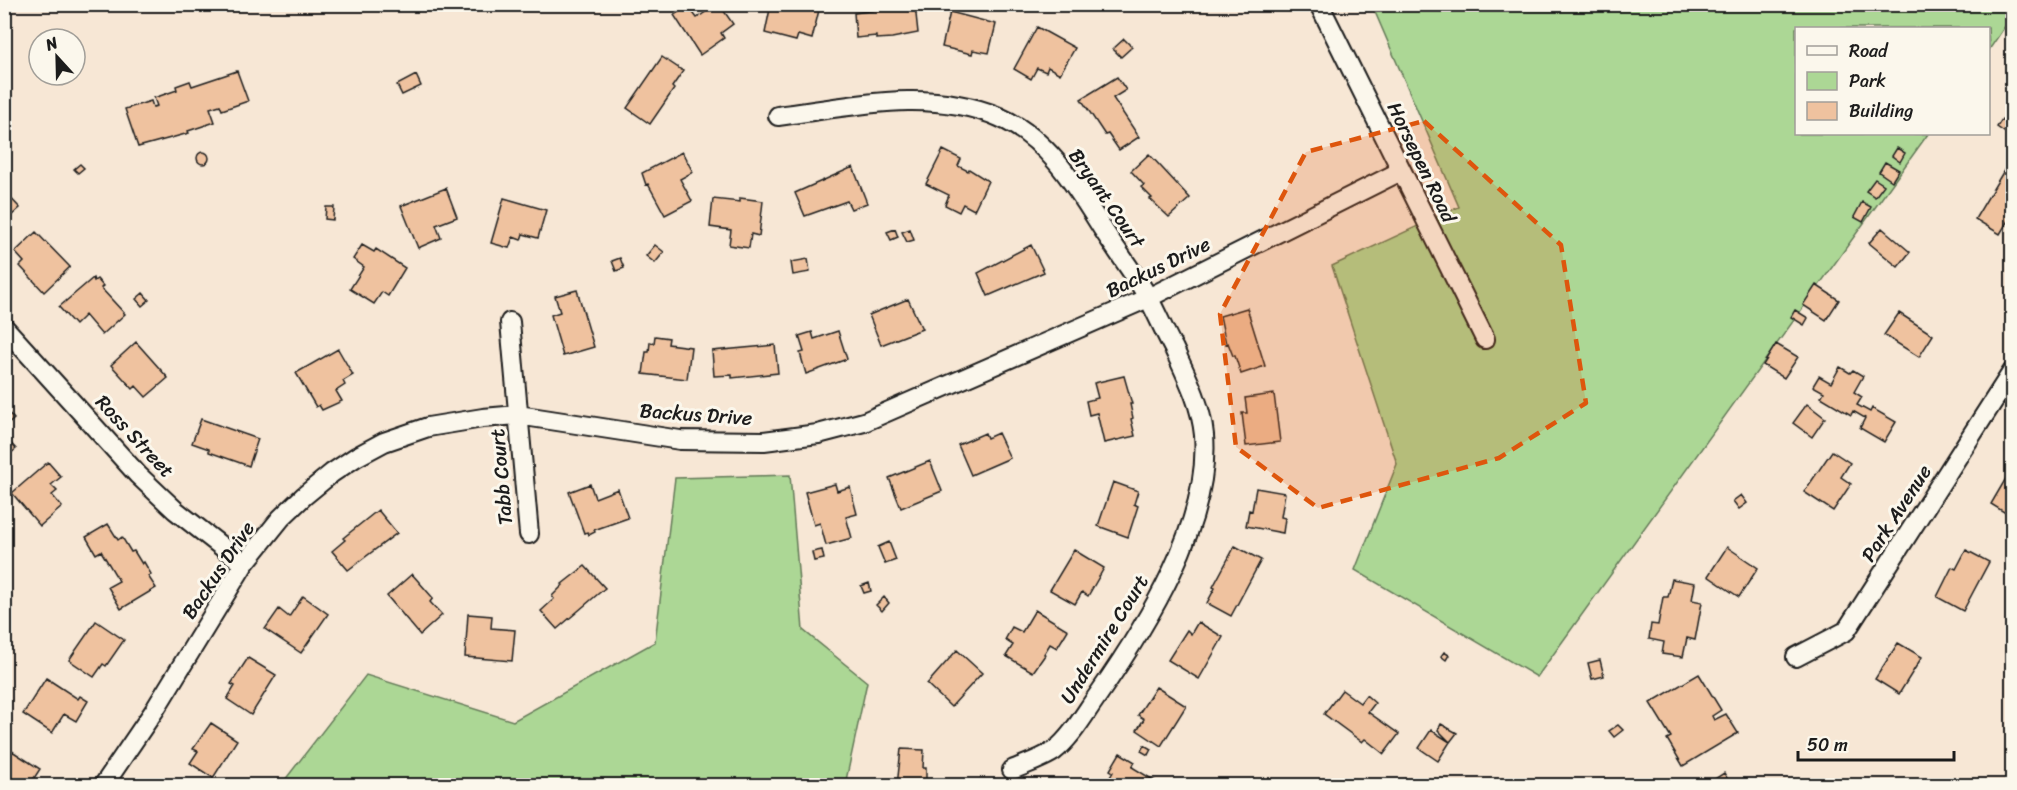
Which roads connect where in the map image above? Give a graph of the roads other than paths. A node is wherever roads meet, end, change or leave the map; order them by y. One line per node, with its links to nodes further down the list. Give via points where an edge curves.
1 (1319, 4): 3 (street, Horsepen Road)
2 (778, 116): 4 (street, Bryant Court, via 931,100 999,117 1046,150 1072,182)
3 (1401, 171): 4 (street, Backus Drive); 7 (street, Horsepen Road)
4 (1148, 298): 9 (street, Backus Drive, via 864,422 818,434 764,441 680,440); 13 (street, Undermire Court, via 1191,385 1199,410 1204,436 1198,500 1159,598 1114,672 1054,751)
5 (510, 322): 9 (street, Tabb Court)
6 (4, 327): 11 (street, Ross Street, via 138,475 175,510)
7 (1485, 339)
8 (2013, 372): 12 (street, Park Avenue, via 1846,631)
9 (518, 415): 10 (street, Tabb Court); 11 (street, Backus Drive, via 428,427 384,442 356,457 304,496)
10 (529, 534)
11 (244, 564): 14 (street, Backus Drive)
12 (1796, 657)
13 (1012, 770)
14 (103, 786)

